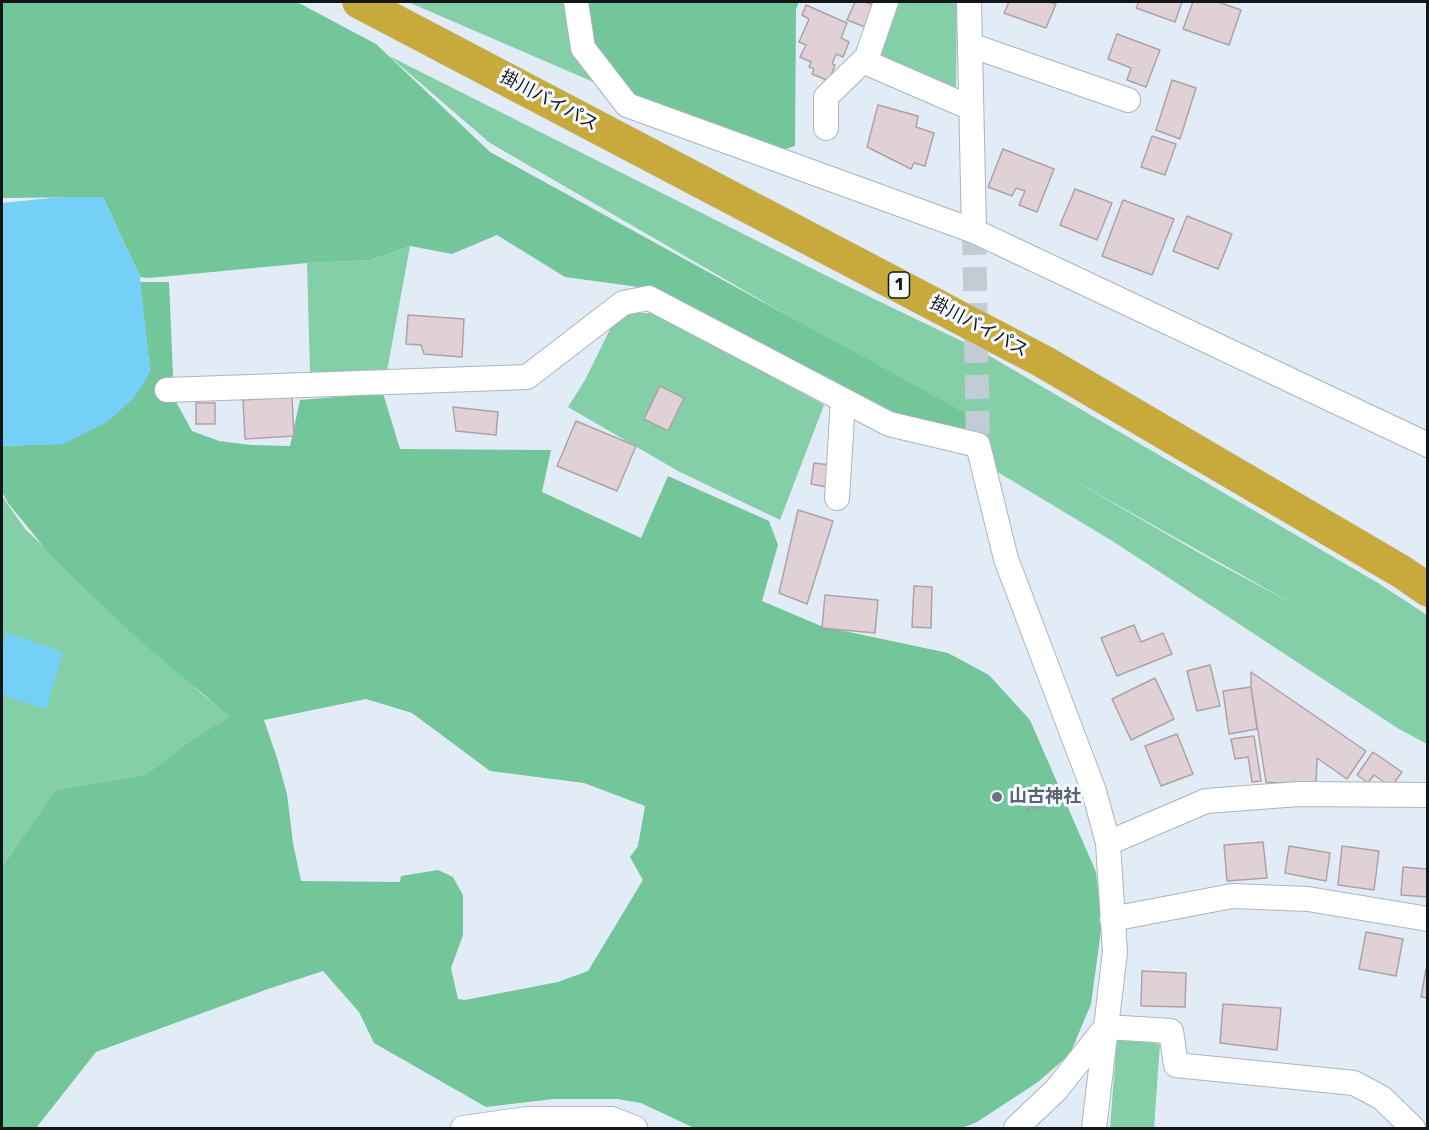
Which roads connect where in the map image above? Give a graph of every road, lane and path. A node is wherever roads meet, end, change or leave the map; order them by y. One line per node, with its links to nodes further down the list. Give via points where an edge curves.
1 (359, 2): 15 (highway, 掛川バイパス / 1, via 1044,362)
2 (576, 2): 10 (street, via 583,48 627,105)
3 (886, 2): 6 (street)
4 (969, 2): 5 (street)
5 (970, 45): 7 (street); 8 (street)
6 (867, 57): 8 (street, via 872,65); 9 (street, via 826,97)
7 (1128, 100)
8 (971, 108): 10 (street)
9 (826, 128)
10 (974, 231): 13 (street)
11 (167, 390): 12 (street, via 527,377 623,303 649,298)
12 (843, 400): 14 (street); 16 (street, via 889,424 978,445 1006,559)
13 (1428, 445)
14 (837, 498)
15 (1428, 590)
16 (1094, 791): 18 (path); 19 (street)
17 (1428, 795): 19 (street, via 1299,794 1206,801)
18 (1026, 810)
19 (1108, 843): 20 (street)
20 (1112, 919): 21 (street, via 1232,896 1308,899); 22 (street, via 1114,952)
21 (1428, 919)
22 (1106, 1027): 25 (street, via 1056,1090); 26 (street); 27 (street, via 1171,1031 1176,1065 1354,1083 1383,1098)
23 (463, 1128): 24 (street, via 527,1119 612,1119)
24 (635, 1128)
25 (1016, 1128)
26 (1094, 1128)
27 (1413, 1128)

